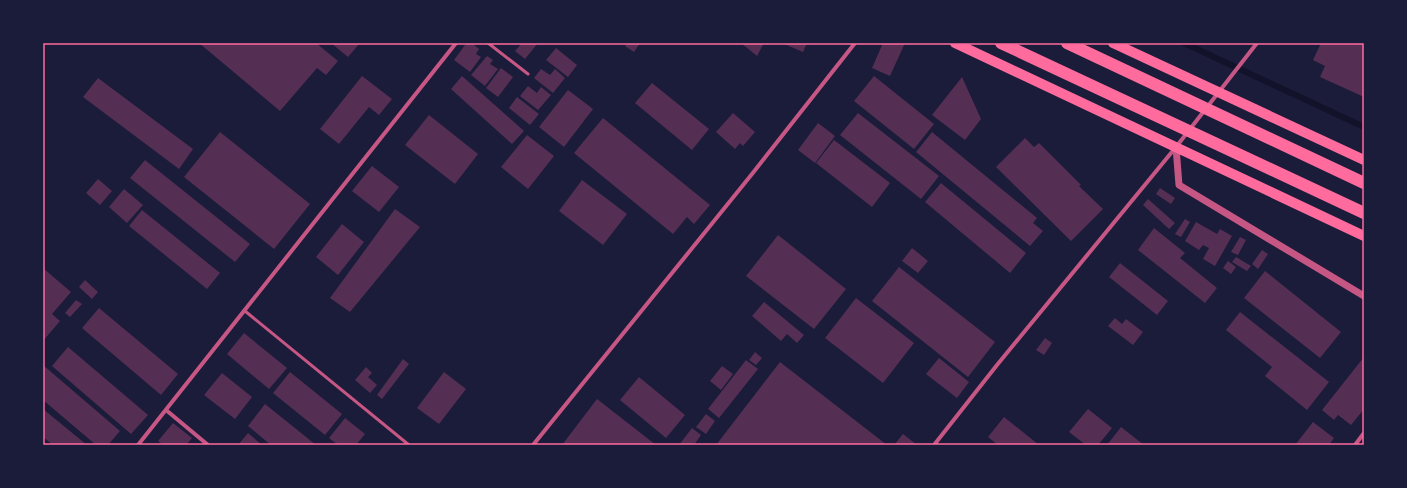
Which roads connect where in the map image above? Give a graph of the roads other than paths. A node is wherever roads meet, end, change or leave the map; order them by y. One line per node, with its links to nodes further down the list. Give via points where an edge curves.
1 (456, 43): 17 (street)
2 (488, 43): 9 (lane)
3 (855, 43): 23 (street)
4 (955, 43): 11 (main road)
5 (1001, 43): 14 (highway)
6 (1067, 43): 13 (highway)
7 (1113, 43): 10 (main road)
8 (1257, 43): 10 (street)
9 (528, 74)
10 (1219, 92): 11 (street); 12 (main road)
11 (1176, 147): 15 (main road); 16 (street, via 1179,185); 24 (street)
12 (1364, 160)
13 (1364, 183)
14 (1364, 213)
15 (1364, 236)
16 (1364, 296)
17 (245, 311): 18 (street); 22 (lane)
18 (166, 410): 20 (street); 21 (street)
19 (1364, 433): 25 (street)
20 (138, 445)
21 (208, 445)
22 (409, 445)
23 (533, 445)
24 (934, 445)
25 (1355, 445)

